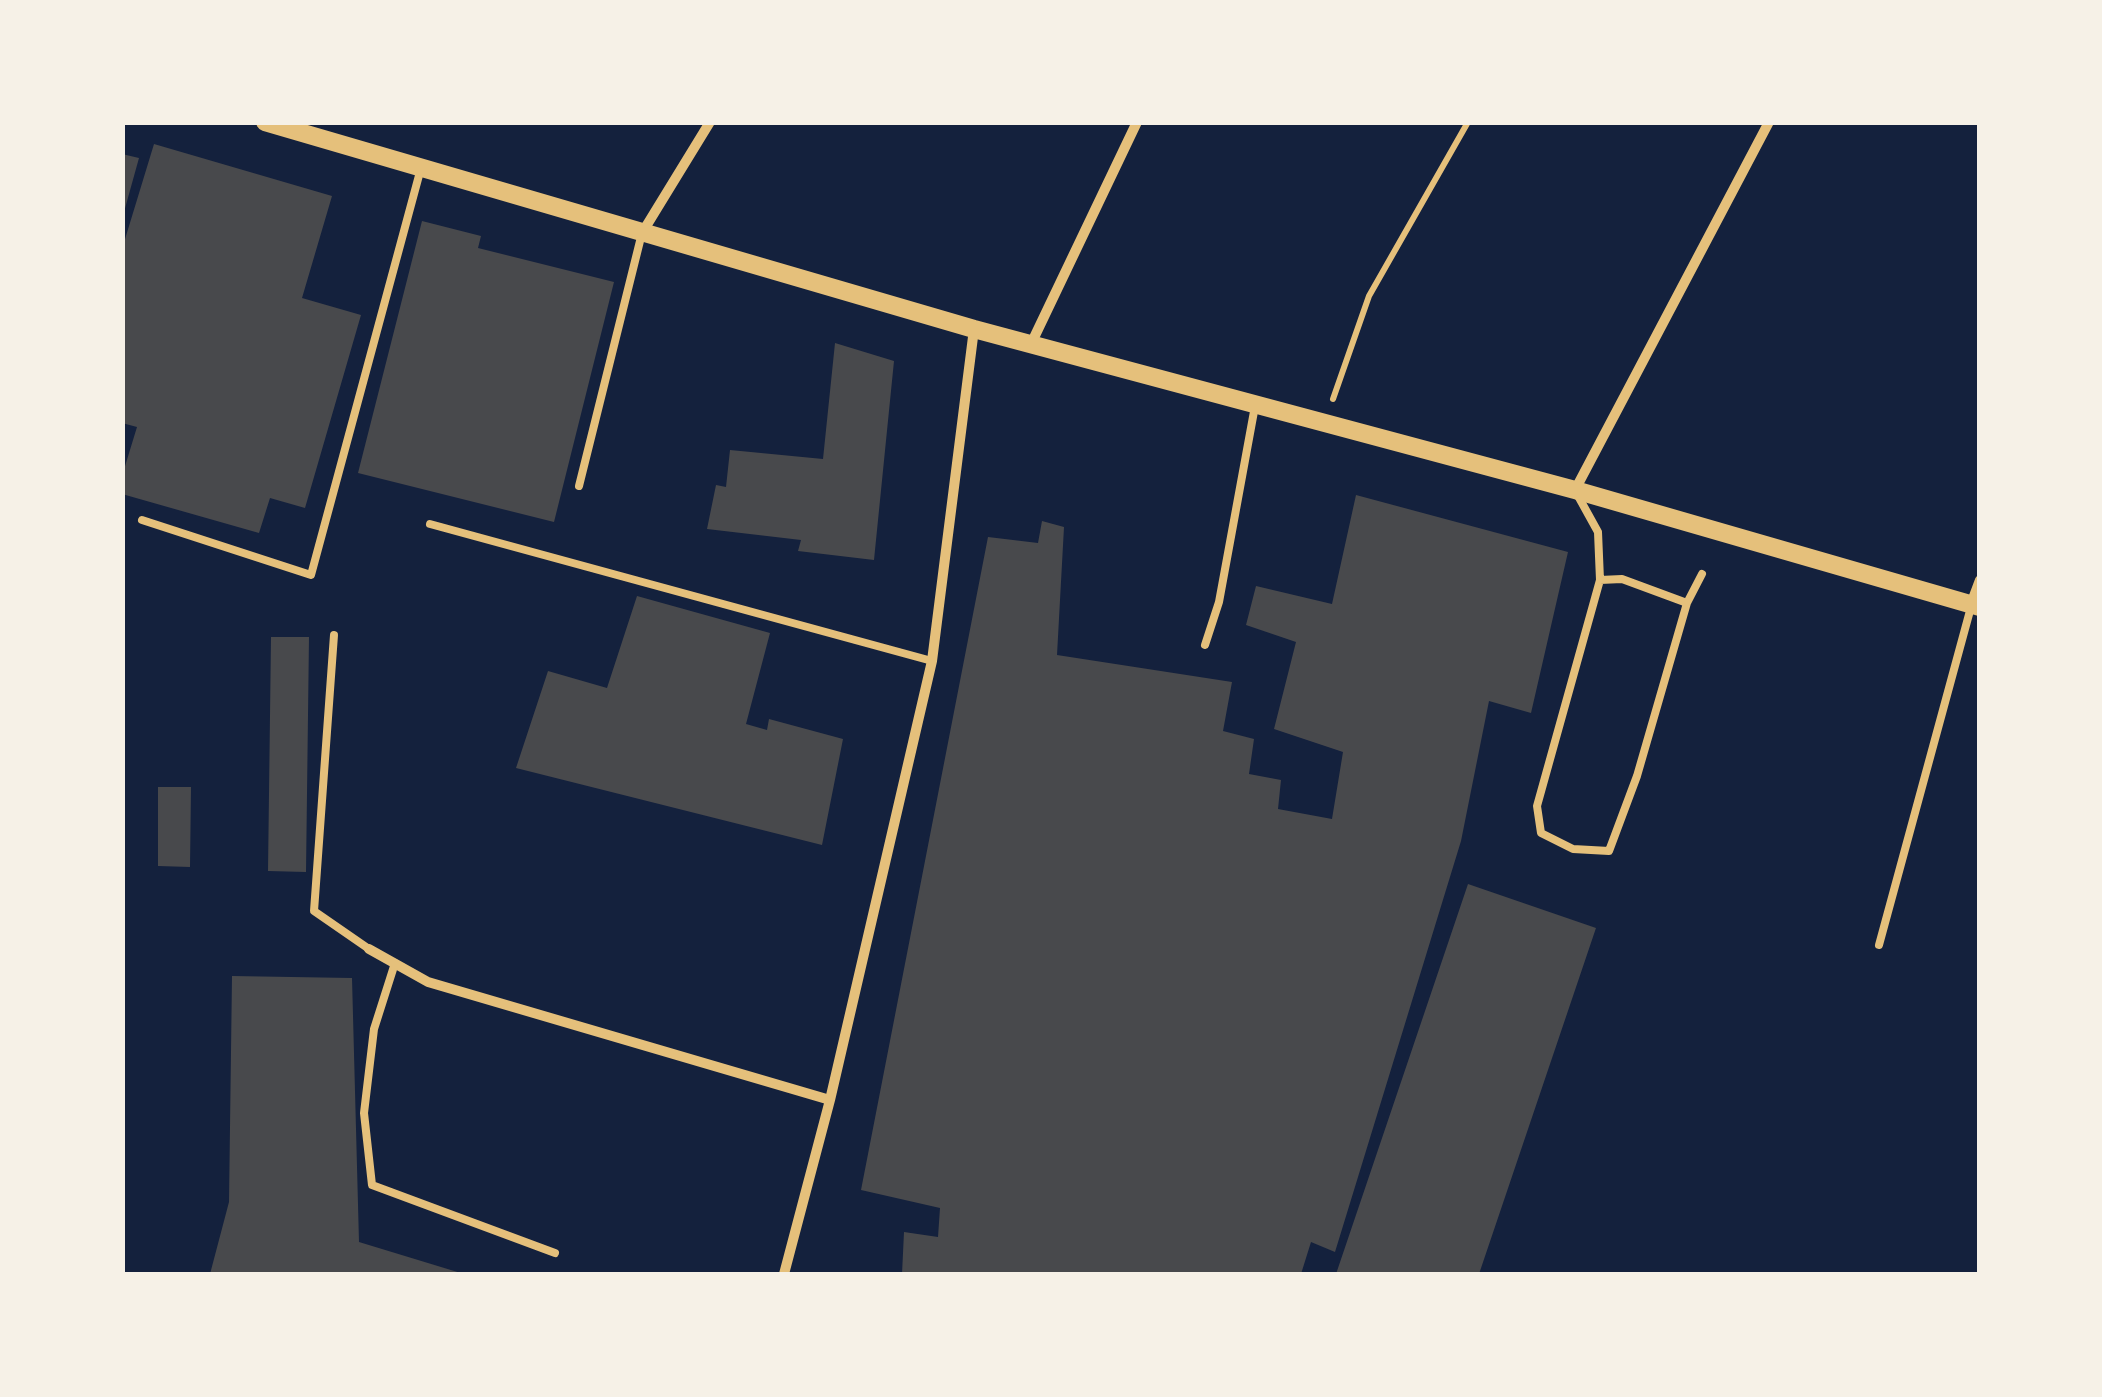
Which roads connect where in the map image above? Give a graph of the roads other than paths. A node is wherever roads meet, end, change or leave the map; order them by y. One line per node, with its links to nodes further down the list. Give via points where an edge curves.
1 (710, 122): 6 (street)
2 (1137, 122): 8 (street)
3 (1768, 122): 11 (street)
4 (272, 123): 5 (street)
5 (421, 168): 6 (street); 12 (lane, via 311,575)
6 (642, 233): 7 (street); 10 (lane)
7 (974, 329): 8 (street); 21 (street)
8 (1031, 344): 9 (street)
9 (1256, 406): 11 (street); 20 (lane, via 1219,602)
10 (578, 486)
11 (1574, 490): 15 (lane, via 1598,532); 18 (street)
12 (142, 520)
13 (430, 524): 21 (lane)
14 (1702, 574): 17 (lane)
15 (1600, 580): 17 (lane, via 1622,579); 17 (lane, via 1537,806 1541,833 1573,849 1610,851)
16 (1980, 580): 18 (street)
17 (1687, 603)
18 (1976, 606): 22 (lane)
19 (334, 636): 23 (lane, via 314,910)
20 (1204, 644)
21 (932, 661): 25 (street)
22 (1879, 945)
23 (369, 949): 24 (street)
24 (396, 963): 25 (street, via 428,982); 26 (lane, via 374,1029 364,1114 372,1184)
25 (830, 1100): 27 (street)
26 (555, 1253)
27 (784, 1274)

